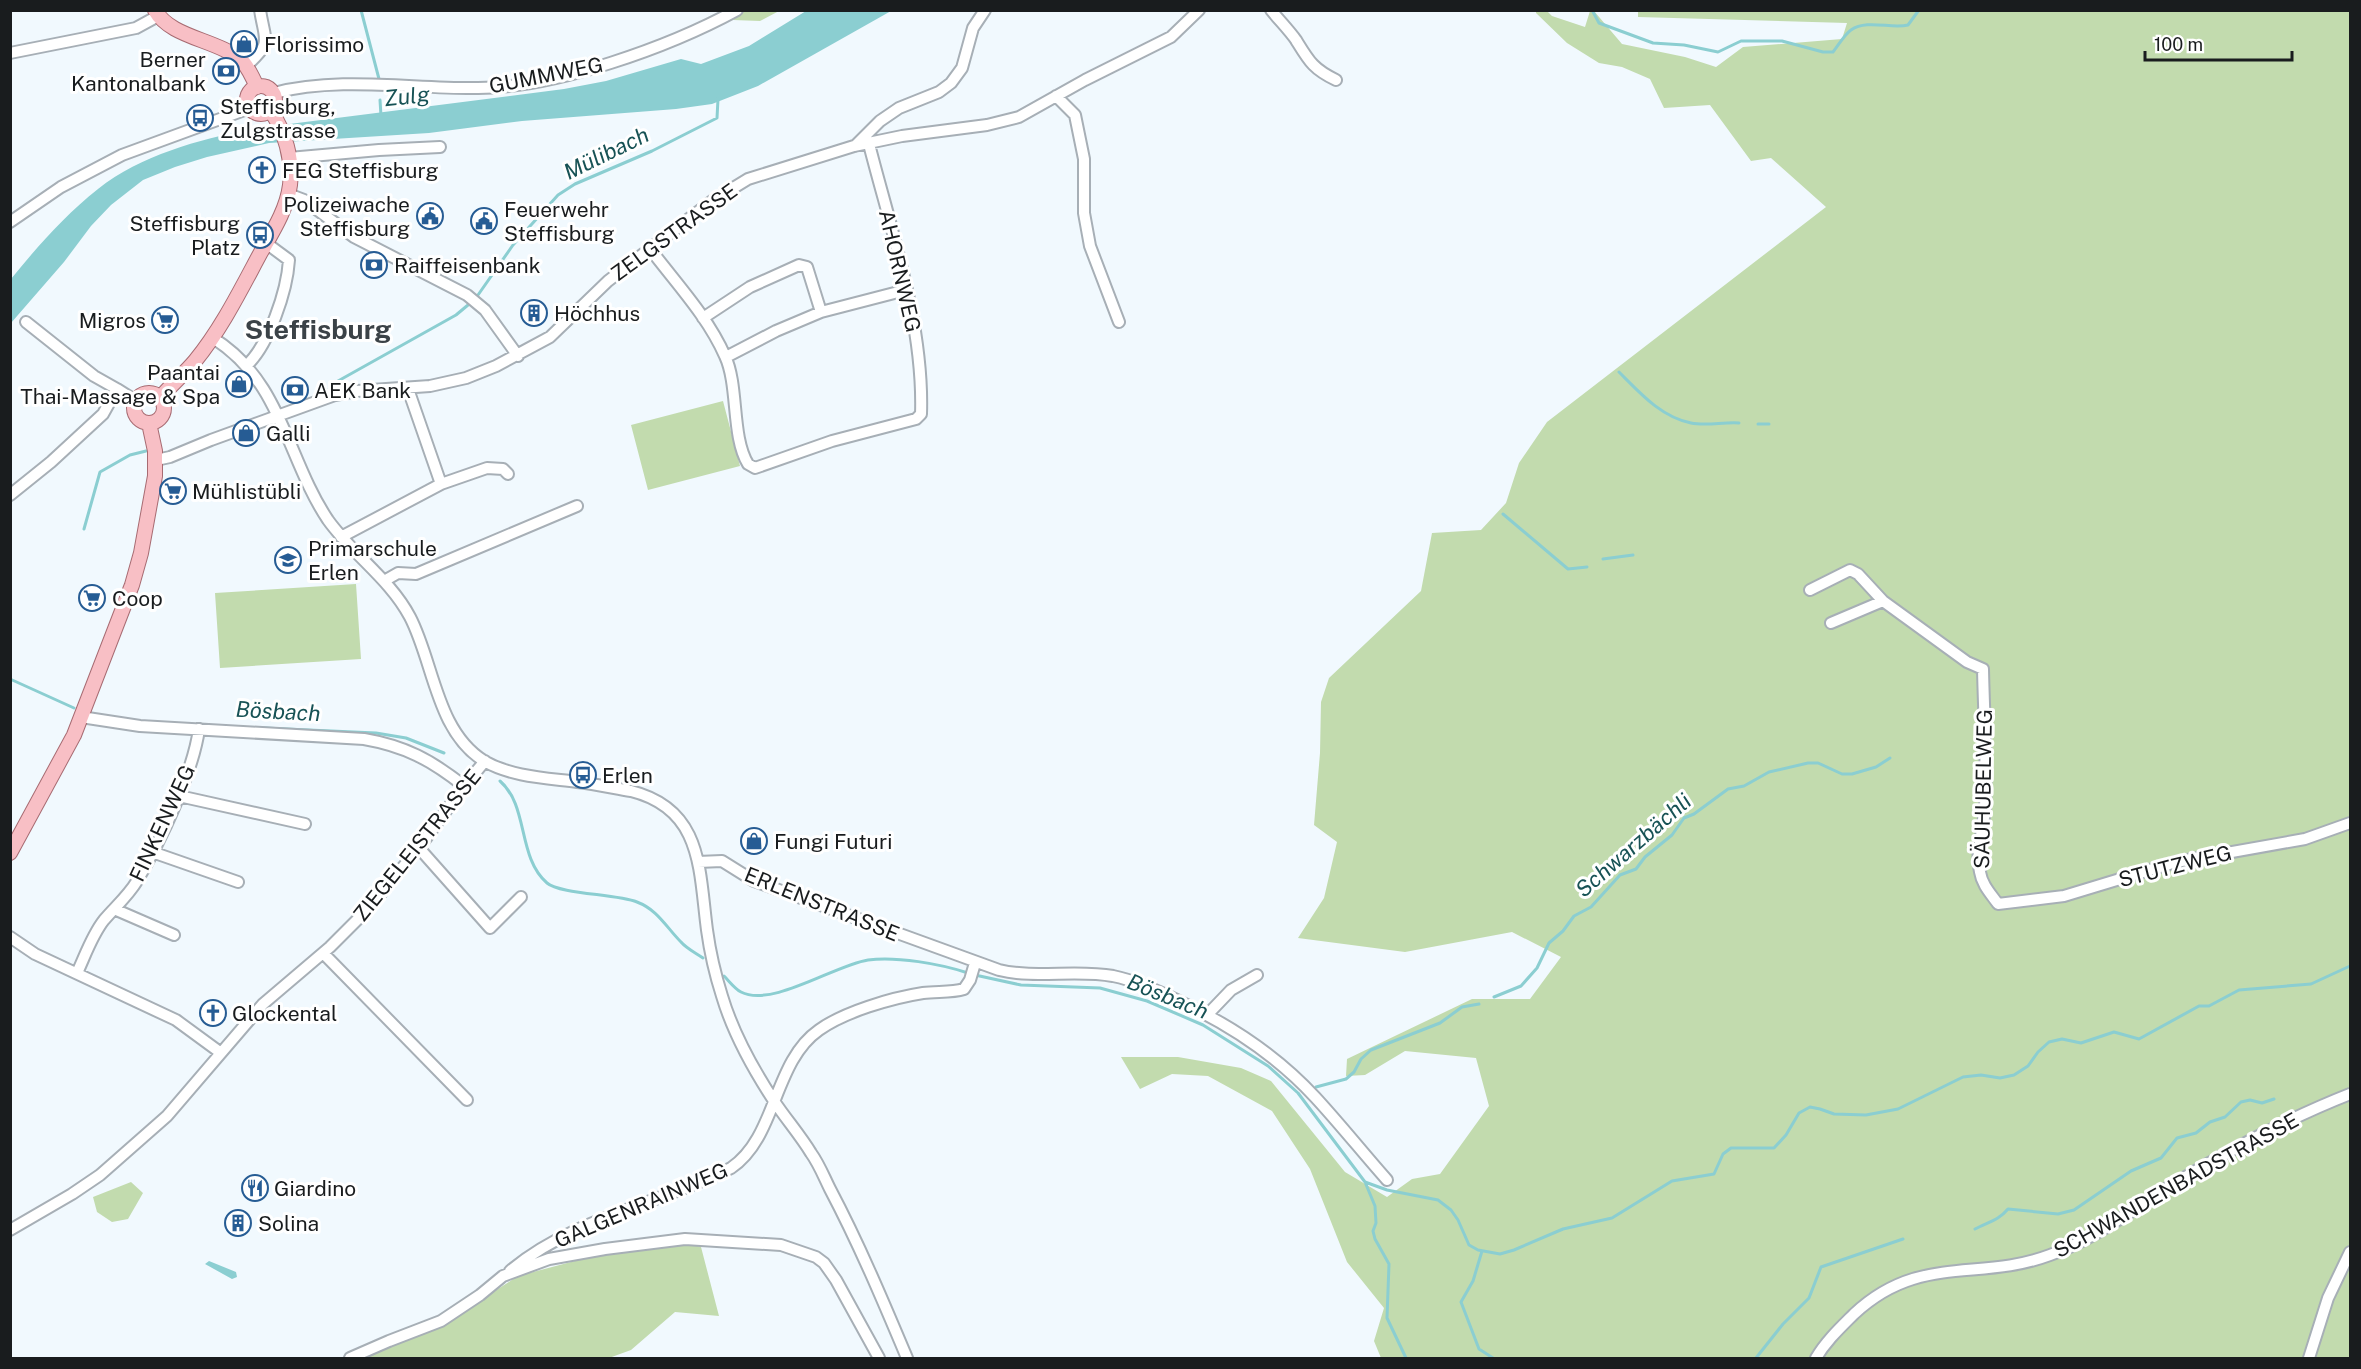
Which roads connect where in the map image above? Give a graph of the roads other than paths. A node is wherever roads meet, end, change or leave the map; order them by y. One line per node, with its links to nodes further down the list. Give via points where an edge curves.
1 (260, 10): 8 (street, via 266,42)
2 (737, 10): 11 (street, GUMMWEG, via 622,59 522,84 480,88 315,86)
3 (985, 10): 16 (street, via 973,27 962,68 951,83 899,108)
4 (1199, 10): 12 (street, ZELGSTRASSE, via 1171,37)
5 (1271, 10): 9 (street, via 1308,61)
6 (157, 13): 7 (street, via 136,28); 8 (main road, via 177,29 226,50)
7 (10, 53)
8 (246, 66): 10 (main road)
9 (1336, 80)
10 (257, 87): 11 (main road); 13 (main road, via 248,97)
11 (274, 93): 14 (main road, via 276,100)
12 (1056, 96): 15 (street, ZELGSTRASSE, via 1019,117); 27 (street, via 1075,116 1084,159 1084,213 1090,246)
13 (250, 108): 14 (main road, via 261,114); 20 (street, via 122,155 68,183)
14 (271, 111): 18 (main road)
15 (869, 144): 16 (street, ZELGSTRASSE); 23 (street, AHORNWEG)
16 (854, 146): 22 (street, ZELGSTRASSE, via 748,179 712,201)
17 (440, 147): 18 (street)
18 (289, 155): 19 (main road)
19 (288, 194): 21 (main road); 29 (street, via 304,200 354,237 467,295 485,310)
20 (10, 222)
21 (266, 243): 28 (main road); 31 (street, via 290,260 288,278 256,358)
22 (651, 250): 25 (street); 29 (street, ZELGSTRASSE, via 608,281 550,337)
23 (906, 290): 24 (street); 30 (street, AHORNWEG, via 922,399 921,414 916,419 832,441 755,468 748,464 742,447)
24 (821, 312): 25 (street, via 807,267 799,265 750,286); 30 (street)
25 (703, 318): 30 (street)
26 (27, 322): 32 (street, via 94,376)
27 (1119, 322)
28 (213, 338): 31 (street); 34 (main road)
29 (518, 356): 33 (street, ZELGSTRASSE, via 466,378)
30 (726, 357)
31 (246, 366): 36 (street)
32 (117, 389): 35 (street); 41 (street, via 103,414)
33 (408, 389): 36 (street, ZELGSTRASSE, via 342,393); 40 (street)
34 (160, 398): 35 (main road, via 147,393); 37 (main road, via 164,405 162,414)
35 (136, 400): 37 (main road, via 136,416)
36 (279, 416): 38 (street, ZELGSTRASSE); 43 (street, via 313,493)
37 (149, 423): 38 (main road)
38 (156, 460): 48 (main road, via 136,571)
39 (508, 474): 40 (street, via 487,468)
40 (441, 484): 43 (street)
41 (10, 495)
42 (577, 506): 44 (street, via 416,574 398,573)
43 (341, 537): 44 (street)
44 (384, 581): 50 (street, via 414,626 447,715 469,747)
45 (1810, 590): 46 (street, via 1850,570)
46 (1884, 601): 47 (street); 61 (street, SÄUHUBELWEG, via 1967,662 1983,669 1986,774 1979,865 1983,881)
47 (1830, 622)
48 (81, 717): 49 (street); 57 (main road)
49 (199, 729): 51 (street, via 364,738 426,759); 52 (street, FINKENWEG, via 196,751)
50 (485, 761): 51 (street, ZIEGELEISTRASSE); 58 (street, via 516,773 648,796 680,820 693,841)
51 (464, 786): 55 (street, ZIEGELEISTRASSE)
52 (179, 796): 54 (street); 56 (street, FINKENWEG)
53 (2350, 823): 61 (street, STUTZWEG, via 2305,839 2176,862 2064,896)
54 (305, 824)
55 (419, 848): 60 (street, via 490,928); 65 (street, ZIEGELEISTRASSE, via 355,924)
56 (152, 852): 59 (street); 62 (street, FINKENWEG, via 137,882)
57 (10, 853)
58 (698, 862): 66 (street, ERLENSTRASSE, via 722,861 754,881); 73 (street, via 709,945 722,998 736,1033)
59 (238, 882)
60 (521, 897)
61 (1998, 904)
62 (114, 909): 63 (street); 67 (street, FINKENWEG, via 98,929)
63 (174, 935)
64 (10, 938): 67 (street)
65 (323, 953): 70 (street, ZIEGELEISTRASSE, via 263,1004); 72 (street)
66 (972, 971): 69 (street, ERLENSTRASSE, via 1096,974 1126,979); 73 (street, GALGENRAINWEG, via 967,986 960,990 882,1002 820,1028 796,1052)
67 (77, 973): 70 (street, via 176,1020)
68 (1257, 975): 69 (street, via 1232,990)
69 (1208, 1014): 74 (street, ERLENSTRASSE, via 1269,1055 1298,1080)
70 (221, 1053): 75 (street, ZIEGELEISTRASSE, via 175,1108 100,1175)
71 (2350, 1094): 81 (street, SCHWANDENBADSTRASSE, via 2206,1165 2063,1251 2026,1262 1930,1274 1890,1287 1866,1303 1837,1331)
72 (467, 1100)
73 (774, 1100): 77 (street, GALGENRAINWEG, via 752,1146 731,1168 532,1252); 80 (street, via 812,1154 852,1230)
74 (1387, 1180)
75 (10, 1230)
76 (2350, 1252): 82 (street, via 2328,1298)
77 (502, 1276): 78 (street, GALGENRAINWEG, via 441,1321); 79 (street, via 549,1259 685,1239 781,1245 816,1257 830,1270)
78 (350, 1359)
79 (879, 1359)
80 (907, 1359)
81 (1816, 1359)
82 (2309, 1359)

